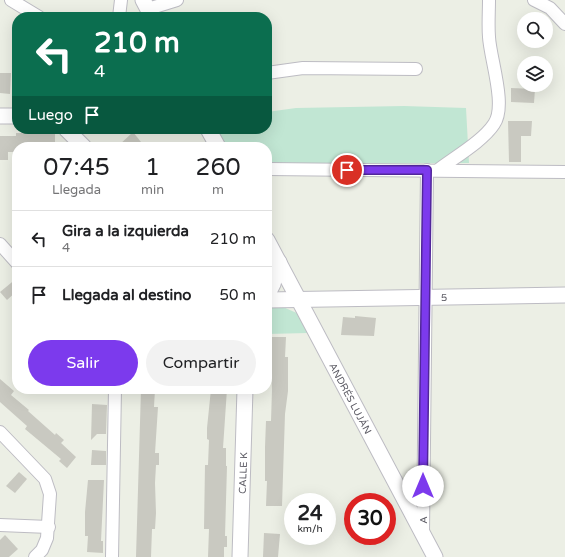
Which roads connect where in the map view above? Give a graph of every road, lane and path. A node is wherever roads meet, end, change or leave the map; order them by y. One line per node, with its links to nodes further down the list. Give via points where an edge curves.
1 (11, 0): 7 (street)
2 (121, 0): 8 (street)
3 (177, 0): 6 (street)
4 (489, 0): 17 (street, via 489,38 499,102 498,118 481,137)
5 (534, 0): 9 (street, via 550,8)
6 (147, 9)
7 (31, 12)
8 (120, 12)
9 (565, 24)
10 (416, 70): 11 (street, via 303,68)
11 (272, 72)
12 (0, 116): 13 (street)
13 (12, 116)
14 (73, 134): 15 (street)
15 (80, 142)
16 (272, 169): 17 (street)
17 (432, 170): 18 (street); 25 (street, A)
18 (565, 172)
19 (0, 244): 21 (street)
20 (272, 249): 22 (street, ANDRÉS LUJÁN)
21 (12, 257)
22 (279, 262): 23 (street); 26 (street, ANDRÉS LUJÁN)
23 (272, 286)
24 (565, 295): 25 (street, 5)
25 (424, 296): 26 (street, 5); 33 (street, A)
26 (298, 298): 27 (street, 5); 33 (street, ANDRÉS LUJÁN)
27 (272, 300)
28 (116, 394): 35 (street)
29 (245, 394): 36 (street, CALLE K)
30 (0, 432): 32 (street, via 45,479 50,494)
31 (0, 525): 32 (street)
32 (49, 527): 34 (street, via 42,550)
33 (423, 533): 37 (street, ANDRÉS LUJÁN)
34 (36, 557)
35 (112, 557)
36 (240, 557)
37 (435, 557)

